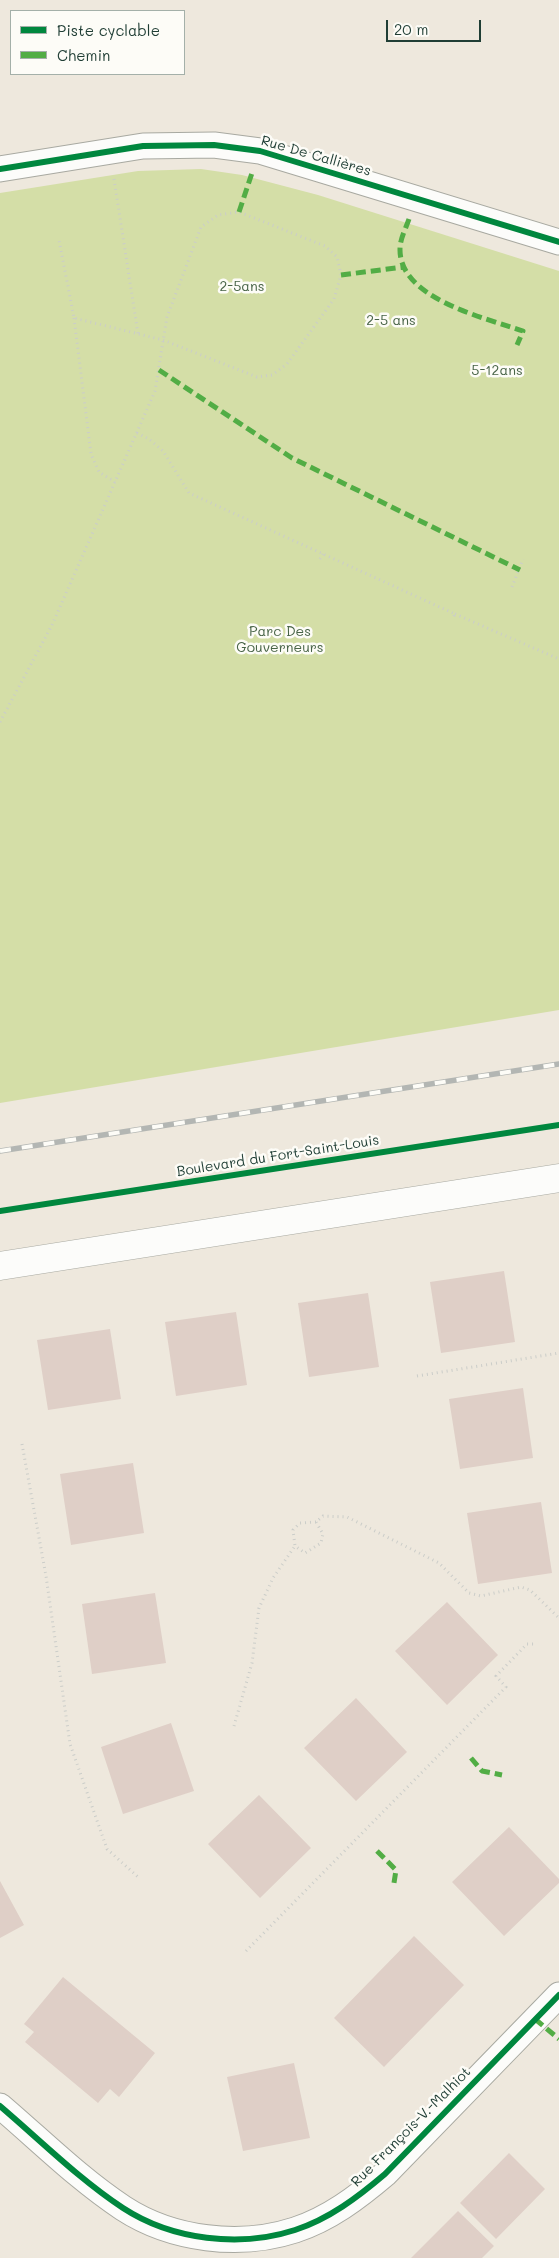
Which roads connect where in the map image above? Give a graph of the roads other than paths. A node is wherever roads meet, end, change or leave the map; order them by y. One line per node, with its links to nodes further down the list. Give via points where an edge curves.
1 (0, 169): 2 (street, Rue De Callières, via 143,146 214,146 260,151)
2 (559, 242)
3 (559, 1178): 4 (street)
4 (0, 1266)
5 (559, 1995): 6 (street, Rue François-V.-Malhiot, via 359,2197 296,2230 266,2237 202,2237 153,2223 98,2189)
6 (0, 2106)

